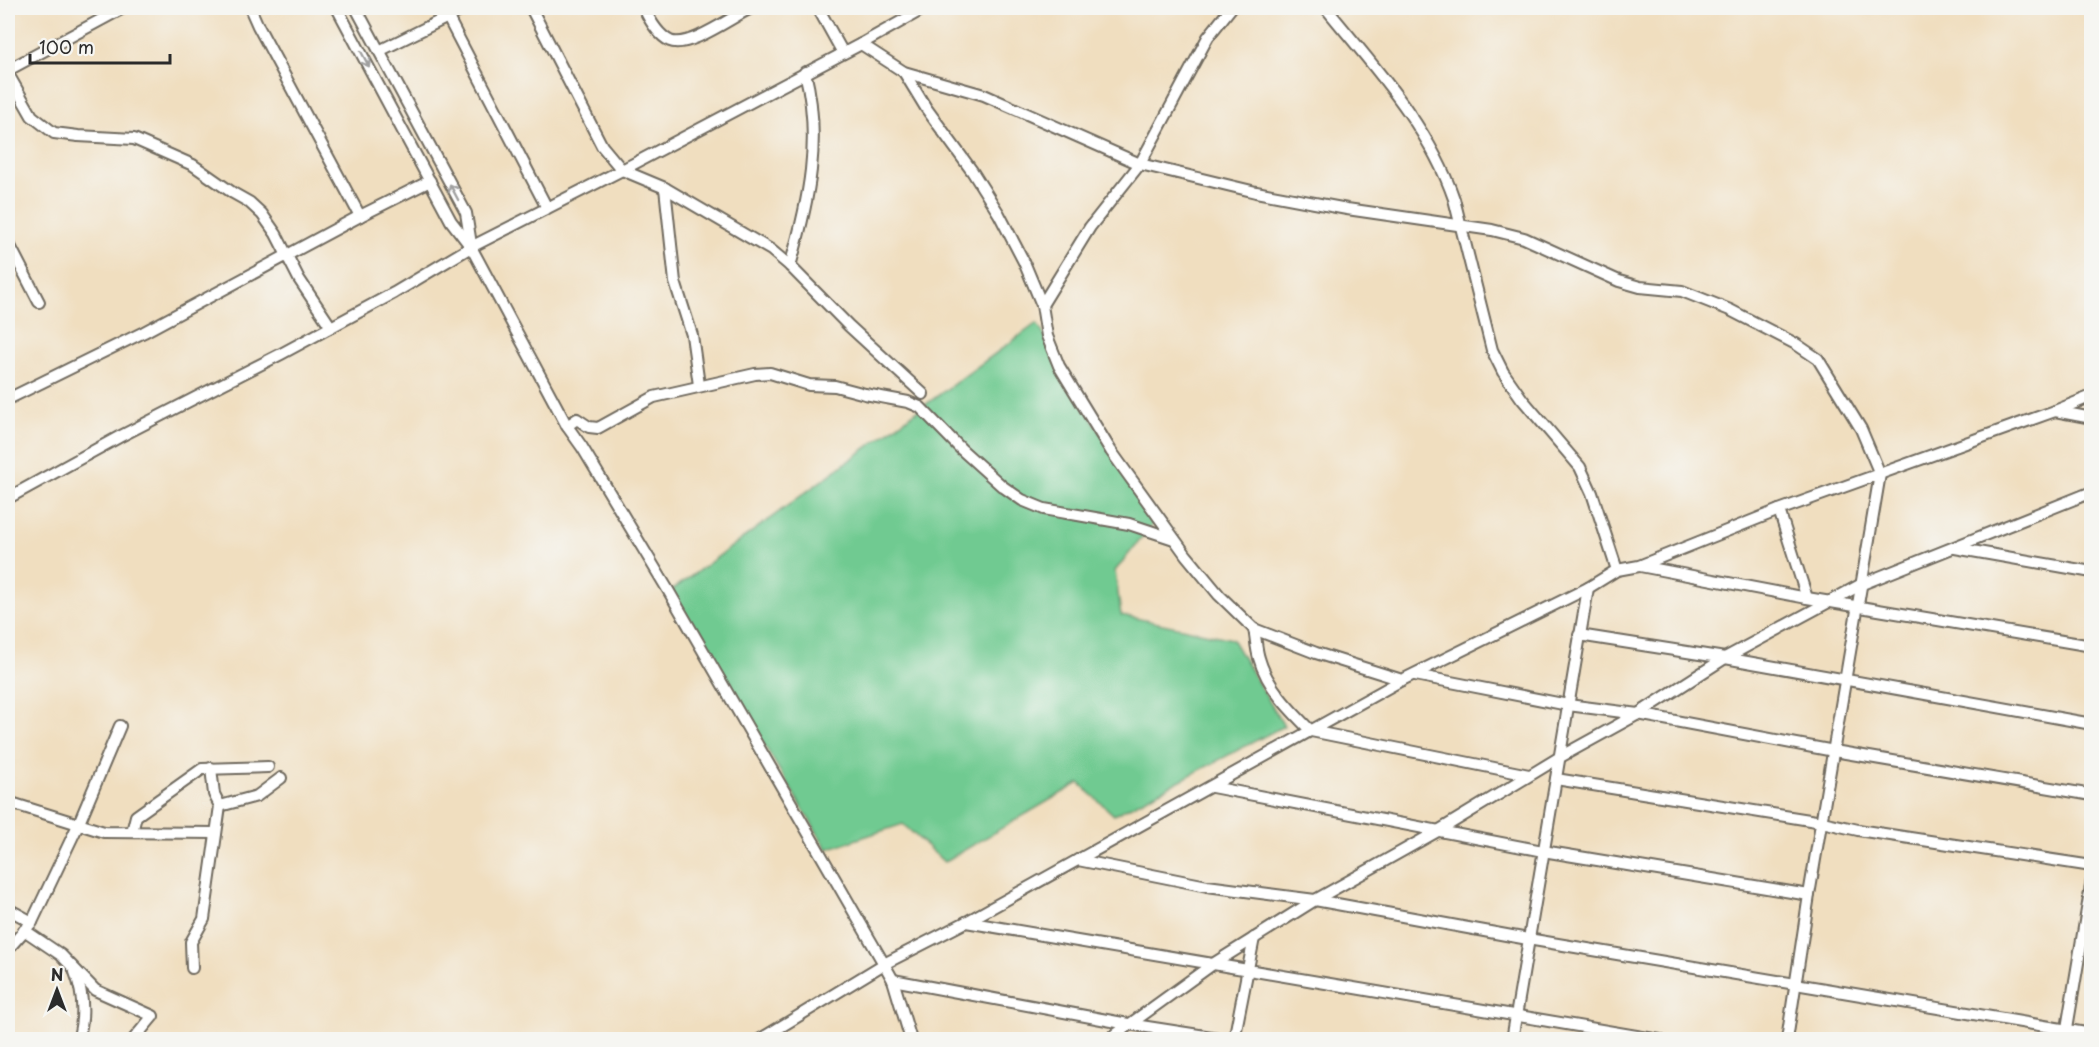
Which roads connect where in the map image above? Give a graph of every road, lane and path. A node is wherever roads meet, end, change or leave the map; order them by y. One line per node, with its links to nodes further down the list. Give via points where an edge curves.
1 (123, 8): 19 (street)
2 (250, 8): 28 (street)
3 (337, 8): 25 (street, one-way to 25)
4 (356, 8): 17 (street)
5 (466, 8): 15 (street)
6 (531, 8): 24 (street, via 603,146)
7 (644, 8): 13 (street, via 663,36 679,43 705,33)
8 (751, 8): 13 (street)
9 (819, 8): 18 (street)
10 (925, 8): 14 (street)
11 (1230, 8): 23 (street, via 1208,37)
12 (1326, 8): 29 (street, via 1394,91 1434,150)
13 (735, 11)
14 (907, 11): 16 (street)
15 (445, 12): 17 (street); 27 (street)
16 (861, 44): 18 (street); 21 (street)
17 (379, 51): 31 (street, one-way to 17, via 466,213)
18 (843, 53): 20 (street)
19 (8, 70)
20 (805, 72): 24 (street); 33 (street, via 813,117 814,155)
21 (904, 72): 23 (street, via 984,95); 35 (street, via 999,213)
22 (8, 74): 32 (street, via 40,124 54,132 78,136 134,139 194,165 262,214)
23 (1140, 164): 29 (street, via 1256,192); 35 (street, via 1090,227)
24 (622, 170): 26 (street); 27 (street)
25 (429, 181): 28 (street); 31 (street)
26 (665, 188): 33 (street, via 764,246); 37 (street, via 675,282 692,335)
27 (547, 208): 31 (street)
28 (360, 216): 32 (street)
29 (1461, 226): 44 (street, via 1524,238 1619,281 1682,291 1730,310 1796,344 1818,358 1827,370 1861,429); 51 (street, via 1492,350 1521,399 1580,467)
30 (8, 242): 34 (street)
31 (471, 247): 36 (street); 43 (street)
32 (288, 255): 36 (street, via 299,279); 40 (street)
33 (790, 266): 38 (street)
34 (39, 302)
35 (1042, 305): 48 (street, via 1047,336 1059,366 1111,451)
36 (332, 327): 46 (street)
37 (699, 385): 43 (street, via 654,397 604,426 593,428 577,419); 48 (street, via 770,373 809,385 835,386 908,402 920,407 961,449 1022,500 1044,509 1129,524)
38 (922, 393)
39 (2091, 396): 41 (street)
40 (8, 399)
41 (2055, 411): 42 (street); 44 (street)
42 (2091, 418)
43 (567, 426): 99 (street, via 668,590)
44 (1880, 474): 47 (street); 53 (street)
45 (2091, 492): 49 (street)
46 (8, 498)
47 (1779, 510): 50 (street); 55 (street)
48 (1174, 539): 58 (street)
49 (1954, 548): 52 (street); 53 (street)
50 (1640, 566): 51 (street); 55 (street)
51 (1617, 570): 54 (street)
52 (2091, 572)
53 (1862, 584): 56 (street); 57 (street)
54 (1588, 588): 59 (street); 62 (street)
55 (1807, 598): 56 (street)
56 (1829, 601): 57 (street); 61 (street)
57 (1859, 607): 60 (street); 64 (street)
58 (1254, 629): 63 (street); 69 (street, via 1259,658 1270,683)
59 (1579, 636): 61 (street); 65 (street)
60 (2091, 646)
61 (1725, 658): 64 (street); 66 (street)
62 (1414, 675): 63 (street); 65 (street)
63 (1402, 680): 69 (street)
64 (1846, 680): 67 (street); 70 (street)
65 (1568, 705): 66 (street); 71 (street)
66 (1638, 714): 70 (street); 71 (street)
67 (2091, 724)
68 (120, 726): 82 (street)
69 (1311, 731): 74 (street); 77 (street)
70 (1834, 752): 78 (street); 81 (street)
71 (1560, 757): 74 (street); 76 (street)
72 (268, 767): 73 (street)
73 (210, 768): 80 (street); 84 (street, via 200,770 136,816)
74 (1528, 775): 83 (street)
75 (281, 778): 80 (street, via 256,796)
76 (1556, 779): 81 (street); 86 (street)
77 (1212, 787): 83 (street); 87 (street)
78 (2091, 795)
79 (8, 802): 82 (street)
80 (220, 806): 85 (street)
81 (1822, 822): 88 (street); 90 (street)
82 (79, 823): 84 (street, via 104,832); 94 (street)
83 (1438, 831): 86 (street); 91 (street)
84 (132, 832): 85 (street)
85 (216, 833): 102 (street, via 204,919 191,942)
86 (1543, 850): 90 (street); 96 (street)
87 (1078, 860): 91 (street, via 1219,888); 93 (street)
88 (2091, 866)
89 (2091, 880): 97 (street)
90 (1809, 895): 105 (street)
91 (1316, 900): 95 (street); 96 (street)
92 (8, 909): 94 (street)
93 (966, 922): 99 (street); 100 (street)
94 (28, 926): 98 (street); 101 (street)
95 (1254, 938): 100 (street); 103 (street)
96 (1528, 939): 105 (street); 106 (street)
97 (2086, 943): 109 (street)
98 (8, 950)
99 (884, 964): 104 (street); 110 (street)
100 (1213, 964): 103 (street); 107 (street)
101 (73, 967): 111 (street, via 83,995); 112 (street, via 95,990 153,1016)
102 (192, 968)
103 (1248, 969): 106 (street); 116 (street)
104 (893, 980): 107 (street); 114 (street)
105 (1795, 984): 109 (street); 119 (street)
106 (1515, 1016): 117 (street); 118 (street)
107 (1128, 1024): 115 (street); 116 (street)
108 (2091, 1034): 109 (street)
109 (2066, 1035)
110 (762, 1038): 113 (street)
111 (78, 1040)
112 (133, 1040)
113 (784, 1040)
114 (911, 1040)
115 (1108, 1040)
116 (1232, 1040)
117 (1512, 1040)
118 (1660, 1040)
119 (1787, 1040)

